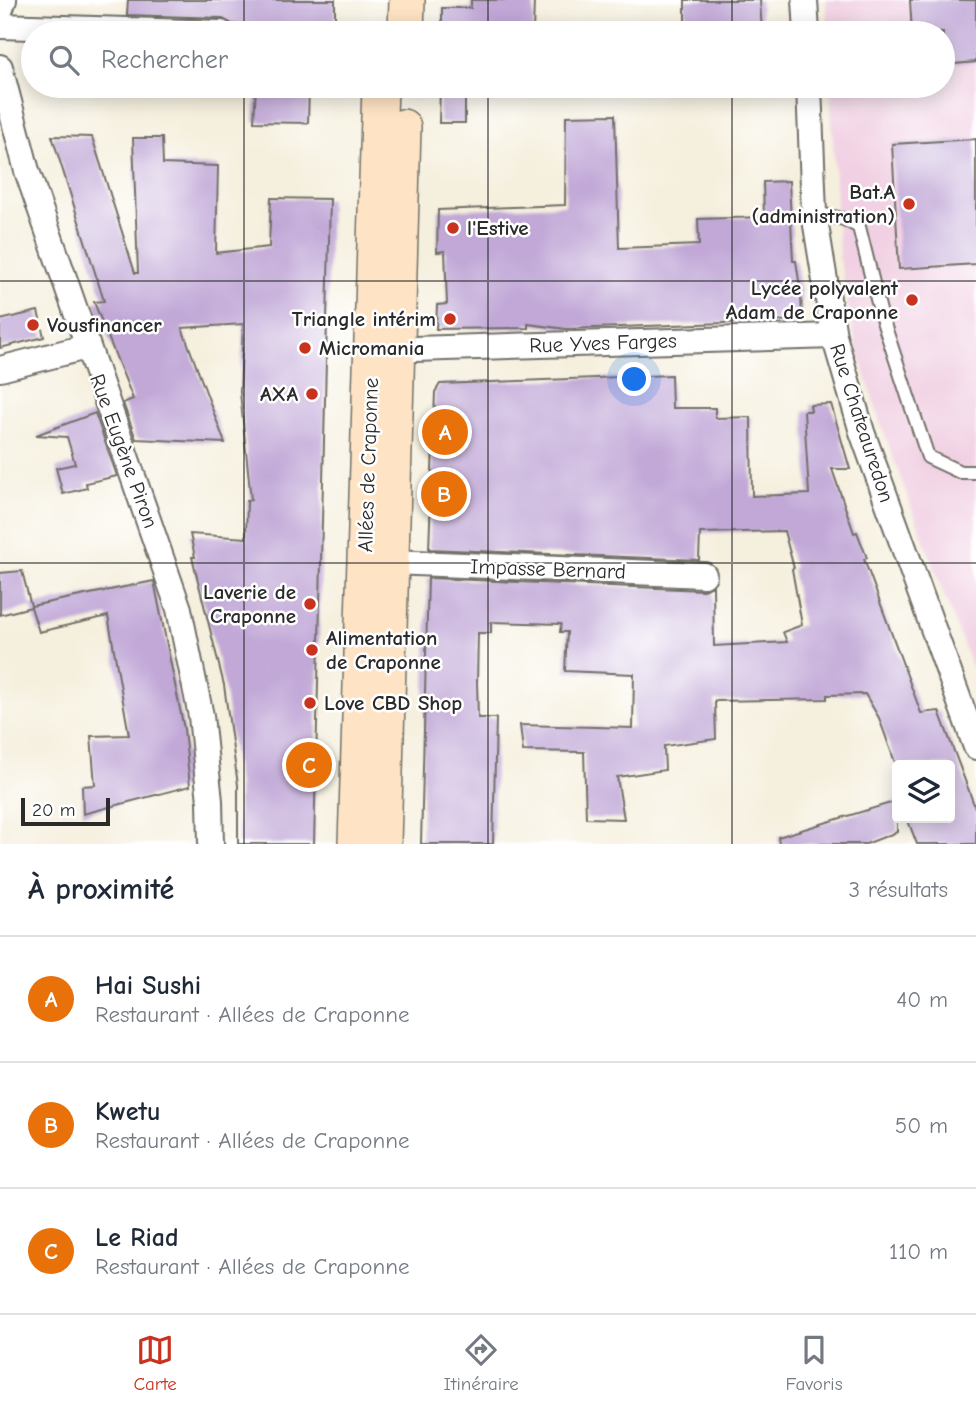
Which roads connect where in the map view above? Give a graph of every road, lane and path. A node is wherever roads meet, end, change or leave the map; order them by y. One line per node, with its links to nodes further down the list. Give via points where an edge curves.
1 (4, 0): 5 (street)
2 (383, 0): 6 (main road)
3 (407, 0): 7 (main road)
4 (805, 0): 8 (street)
5 (0, 11)
6 (382, 21)
7 (406, 21)
8 (806, 21)
9 (0, 26): 10 (street)
10 (21, 27)
11 (0, 67): 17 (street, Rue Eugène Piron, via 27,171)
12 (380, 98): 18 (main road, Allées de Craponne)
13 (403, 98): 18 (main road, Allées de Craponne)
14 (809, 98): 15 (street, Rue Chateauredon)
15 (814, 213): 16 (street, Rue Chateauredon); 20 (lane, via 859,227 881,316 928,457 961,472)
16 (834, 335): 18 (street, Rue Yves Farges); 23 (street, Rue Chateauredon, via 862,432)
17 (86, 347): 19 (street); 24 (street, Rue Eugène Piron, via 179,610 201,716)
18 (384, 350): 21 (main road, Allées de Craponne); 25 (main road, Allées de Craponne)
19 (0, 369)
20 (976, 472)
21 (391, 562): 22 (street, Impasse Bernard); 26 (main road, Allées de Craponne)
22 (704, 575)
23 (976, 747)
24 (211, 844)
25 (356, 844)
26 (383, 844)

